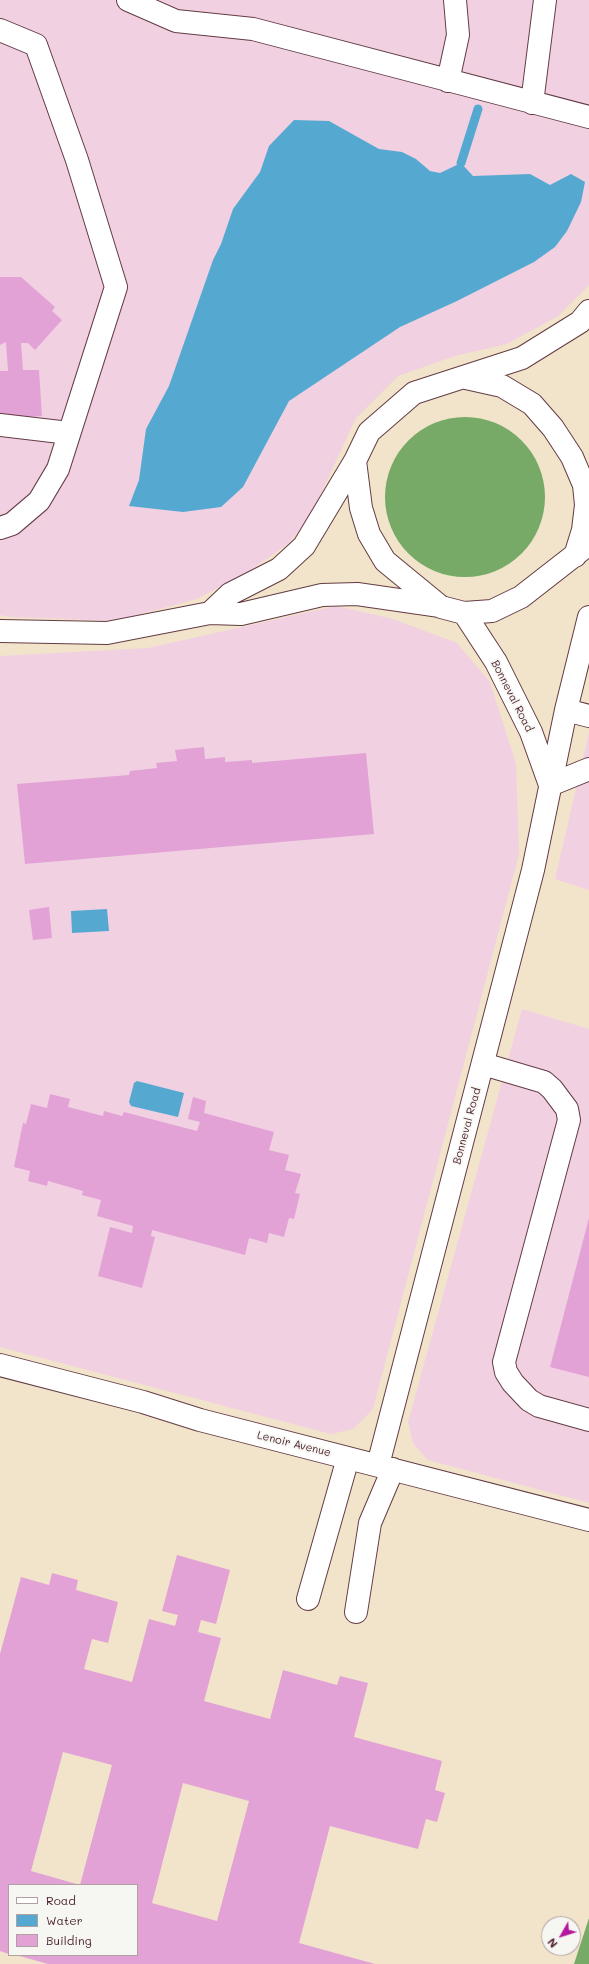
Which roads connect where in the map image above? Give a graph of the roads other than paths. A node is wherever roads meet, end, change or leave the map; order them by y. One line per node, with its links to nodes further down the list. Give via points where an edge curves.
1 (128, 0): 5 (street, via 176,22 253,28)
2 (455, 0): 5 (street, via 458,35)
3 (545, 0): 6 (street)
4 (0, 30): 11 (street, via 36,45 116,287)
5 (448, 81): 6 (street)
6 (532, 103): 7 (street)
7 (589, 117)
8 (589, 312): 9 (street, via 580,322 522,358)
9 (466, 378): 12 (street, via 414,393 369,432); 14 (street, via 502,386 532,404 553,428 572,457 584,485 586,505)
10 (0, 425): 11 (street)
11 (70, 433): 13 (street, via 58,469 39,501 12,524)
12 (355, 461): 15 (street, via 361,508 369,534 385,561); 16 (street, via 304,546 279,569 230,594)
13 (0, 528)
14 (582, 550): 17 (street, via 521,598 492,611)
15 (440, 607): 16 (street, via 350,594 322,595 241,614); 17 (street)
16 (210, 613): 19 (street, via 107,633)
17 (464, 613): 23 (street, Bonneval Road, via 496,662 531,732)
18 (589, 617): 20 (street, Bonneval Road)
19 (0, 631)
20 (566, 710): 21 (street); 23 (street, Bonneval Road)
21 (589, 716)
22 (589, 769): 23 (street)
23 (550, 785): 24 (street, Bonneval Road, via 533,870)
24 (483, 1064): 26 (street, via 544,1082 557,1094 567,1109 569,1120 504,1362 506,1372 513,1383 529,1400 539,1406); 28 (street, Bonneval Road)
25 (0, 1365): 27 (street, Lenoir Avenue)
26 (589, 1420)
27 (348, 1458): 28 (street, Lenoir Avenue); 30 (street)
28 (385, 1467): 29 (street, Lenoir Avenue); 31 (street, Bonneval Road, via 370,1524)
29 (589, 1520)
30 (308, 1599)
31 (356, 1612)

